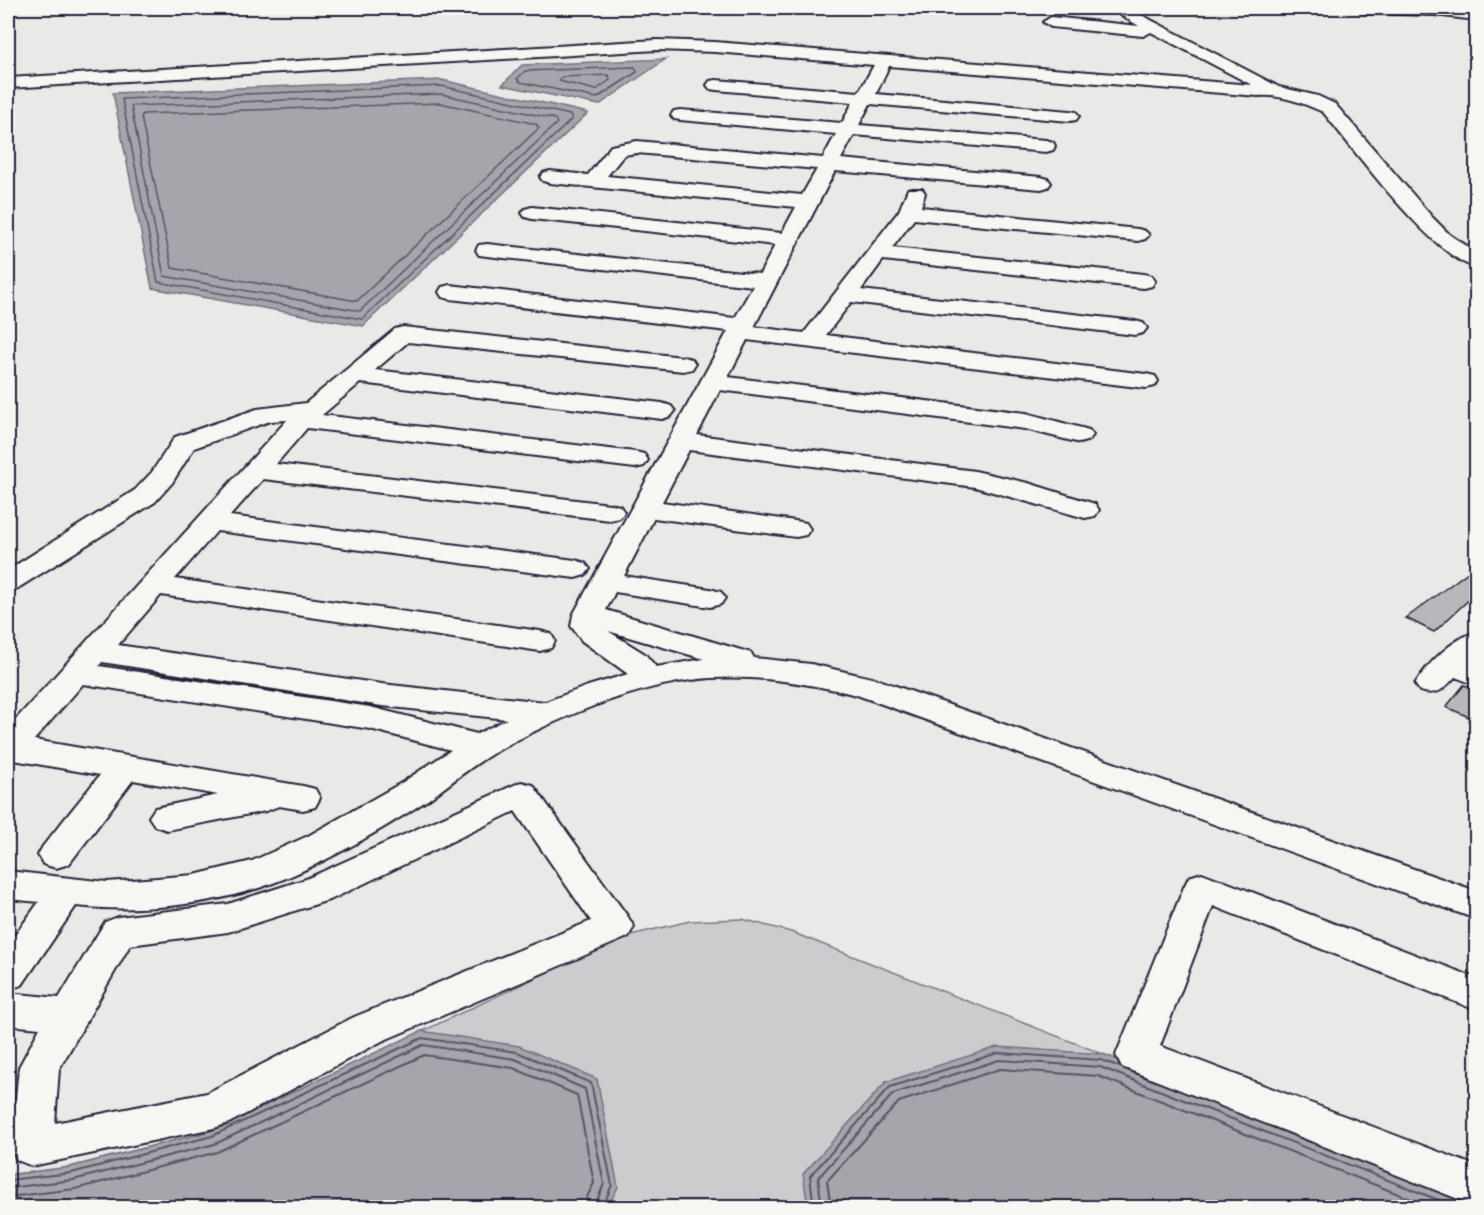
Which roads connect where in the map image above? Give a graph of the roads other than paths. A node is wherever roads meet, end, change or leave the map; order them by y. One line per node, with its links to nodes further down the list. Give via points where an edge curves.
1 (1117, 8): 12 (street, via 1268,85)
2 (1364, 8): 3 (street)
3 (1434, 9): 4 (street)
4 (1476, 15)
5 (1050, 20): 6 (street)
6 (1143, 31)
7 (731, 55): 8 (street)
8 (880, 68): 10 (street); 13 (street)
9 (8, 83): 12 (street, via 657,45)
10 (1080, 84)
11 (716, 85): 13 (street)
12 (1269, 90): 30 (street, via 1329,108 1426,222)
13 (864, 98): 15 (street); 16 (street)
14 (680, 115): 16 (street)
15 (1070, 116)
16 (848, 129): 17 (street); 18 (street)
17 (1046, 146)
18 (829, 165): 19 (street); 21 (street, via 637,147 618,150); 23 (street)
19 (922, 173): 22 (street); 24 (street)
20 (550, 177): 21 (street)
21 (593, 181): 23 (street)
22 (1041, 183)
23 (808, 202): 27 (street)
24 (909, 212): 26 (street); 29 (street)
25 (532, 213): 27 (street)
26 (1138, 235)
27 (788, 240): 31 (street)
28 (487, 250): 31 (street)
29 (877, 253): 32 (street); 34 (street)
30 (1476, 261)
31 (766, 281): 36 (street)
32 (1144, 281)
33 (450, 292): 36 (street)
34 (844, 295): 35 (street); 37 (street)
35 (1135, 328)
36 (741, 329): 37 (street); 41 (street)
37 (810, 341): 40 (street)
38 (683, 364): 39 (street, via 403,334)
39 (355, 375): 42 (street); 43 (street)
40 (1146, 381)
41 (712, 382): 44 (street, via 1026,421); 45 (street)
42 (662, 411)
43 (307, 415): 46 (street); 47 (street); 54 (street, via 266,414 184,444 145,496)
44 (1080, 435)
45 (681, 441): 48 (street); 49 (street, via 975,479)
46 (635, 460)
47 (256, 470): 50 (street); 51 (street)
48 (645, 508): 52 (street); 55 (street)
49 (1085, 510)
50 (610, 512)
51 (209, 522): 53 (street); 56 (street)
52 (796, 529)
53 (574, 569)
54 (8, 582)
55 (605, 582): 57 (street); 58 (street)
56 (153, 585): 59 (street); 61 (street)
57 (710, 597)
58 (588, 615): 62 (street); 64 (street, via 586,626 594,637 630,657)
59 (540, 641)
60 (1476, 642): 63 (street)
61 (85, 662): 65 (street); 66 (street); 67 (street, via 370,718)
62 (765, 668): 64 (street, via 691,670); 74 (street, via 865,686)
63 (1452, 674)
64 (648, 679): 65 (street)
65 (548, 713): 67 (street)
66 (20, 716): 68 (street)
67 (480, 746): 73 (street, via 321,845 261,873 194,889 107,896)
68 (8, 748): 69 (street)
69 (125, 767): 70 (street, via 295,796); 71 (street)
70 (167, 817)
71 (56, 855)
72 (8, 886): 73 (street)
73 (67, 891): 75 (street)
74 (1476, 905)
75 (8, 974)
76 (1476, 994): 79 (street, via 1202,887 1136,1055)
77 (8, 1009): 78 (street)
78 (69, 1015): 78 (street, via 118,932 228,918 319,889 521,794 615,927 368,1029 214,1110 32,1147 39,1067)
79 (1476, 1186)

